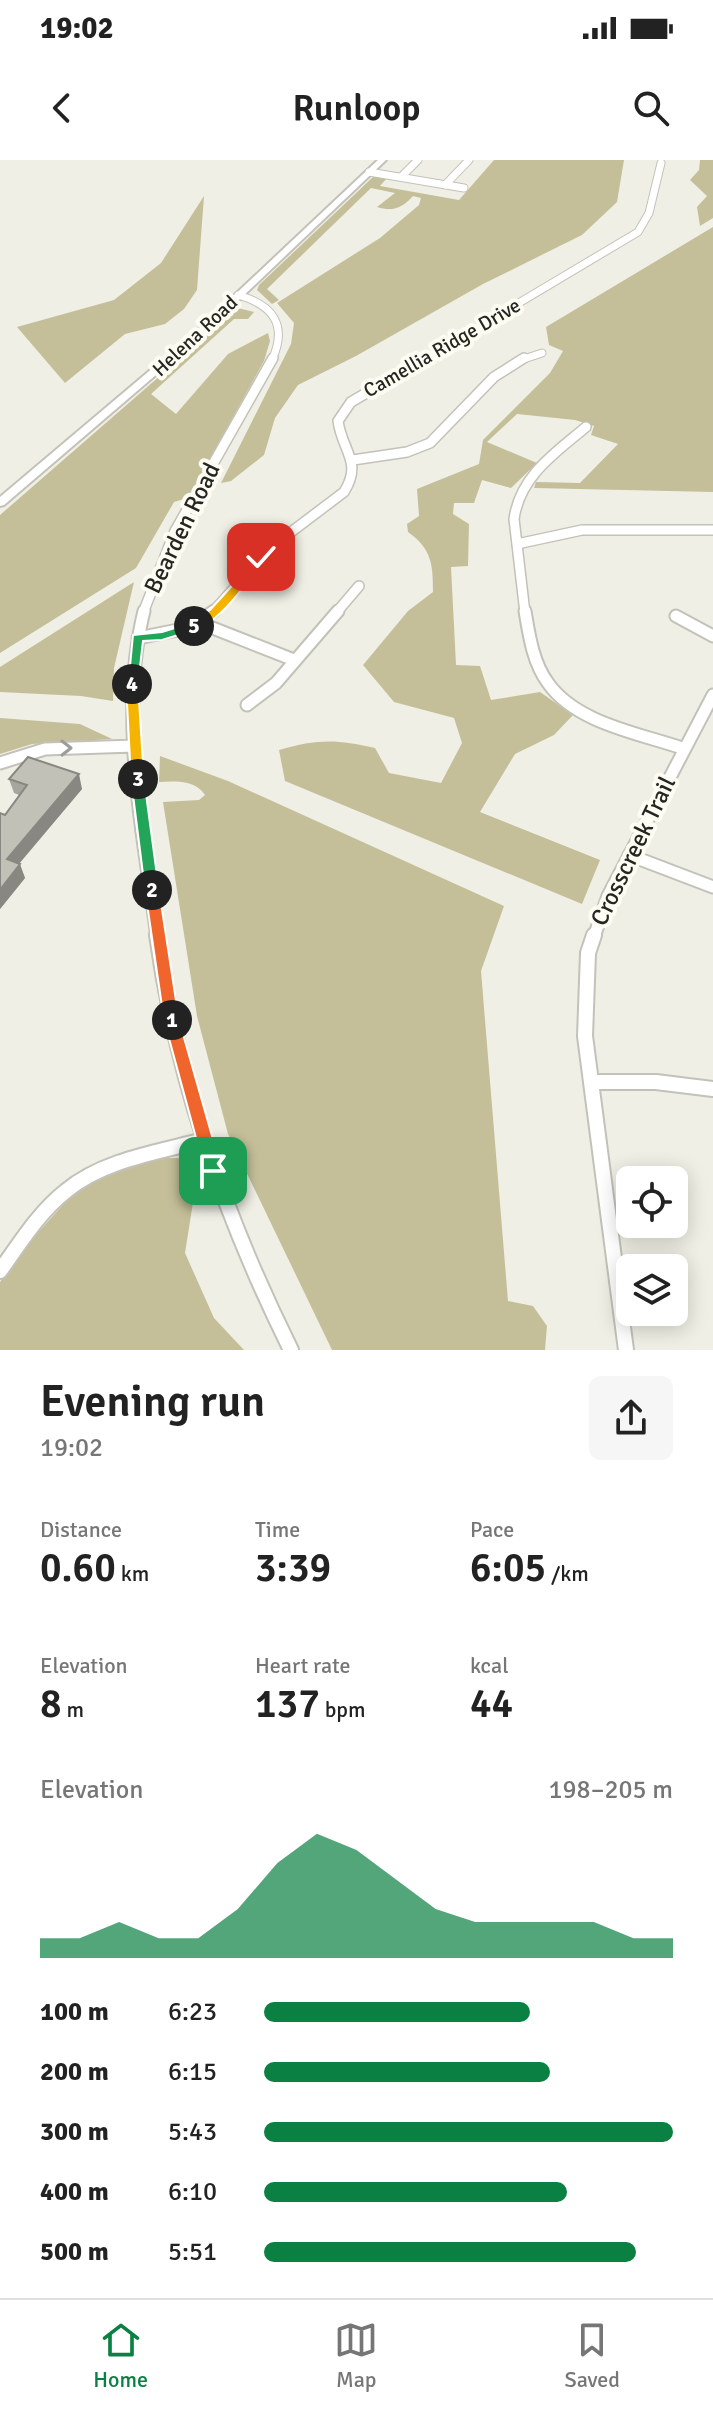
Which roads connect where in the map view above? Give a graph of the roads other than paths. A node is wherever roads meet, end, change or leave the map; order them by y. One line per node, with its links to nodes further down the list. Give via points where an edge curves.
1 (382, 160): 5 (main road, Helena Road)
2 (418, 160): 6 (street)
3 (469, 160): 7 (street)
4 (661, 163): 14 (street, Camellia Ridge Drive, via 645,225 638,232 345,407 338,426)
5 (369, 172): 6 (street); 9 (main road, Helena Road)
6 (401, 177): 7 (street)
7 (445, 185): 8 (street)
8 (464, 188)
9 (238, 295): 10 (main road, Helena Road); 11 (street)
10 (227, 307): 11 (street); 15 (main road, Helena Road)
11 (263, 307): 22 (street, Bearden Road, via 279,325 278,348 174,534)
12 (542, 353): 14 (street, via 525,357 494,377 430,443)
13 (586, 427): 17 (street, via 518,493)
14 (353, 460): 20 (street, via 344,492 269,549)
15 (0, 503)
16 (713, 530): 17 (street, via 582,530)
17 (517, 544): 27 (street, via 534,658 545,683 582,711)
18 (359, 586): 23 (street)
19 (676, 616): 21 (street)
20 (200, 623): 22 (street, via 176,633); 23 (street)
21 (713, 636)
22 (138, 638): 26 (street, Bearden Road)
23 (294, 660): 25 (street, via 276,683)
24 (713, 695): 27 (street, Crosscreek Trail)
25 (247, 705)
26 (134, 746): 28 (street, one-way to 26, via 45,749); 33 (street, Bearden Road, via 166,990)
27 (682, 748): 29 (street, Crosscreek Trail)
28 (0, 763)
29 (629, 855): 30 (street); 31 (street, Crosscreek Trail, via 588,953 584,1018)
30 (713, 887)
31 (592, 1082): 32 (street); 36 (street, Crosscreek Trail)
32 (713, 1089)
33 (204, 1140): 34 (street, via 120,1165 70,1187); 35 (street, Bearden Road, via 248,1262)
34 (0, 1271)
35 (291, 1350)
36 (626, 1350)

